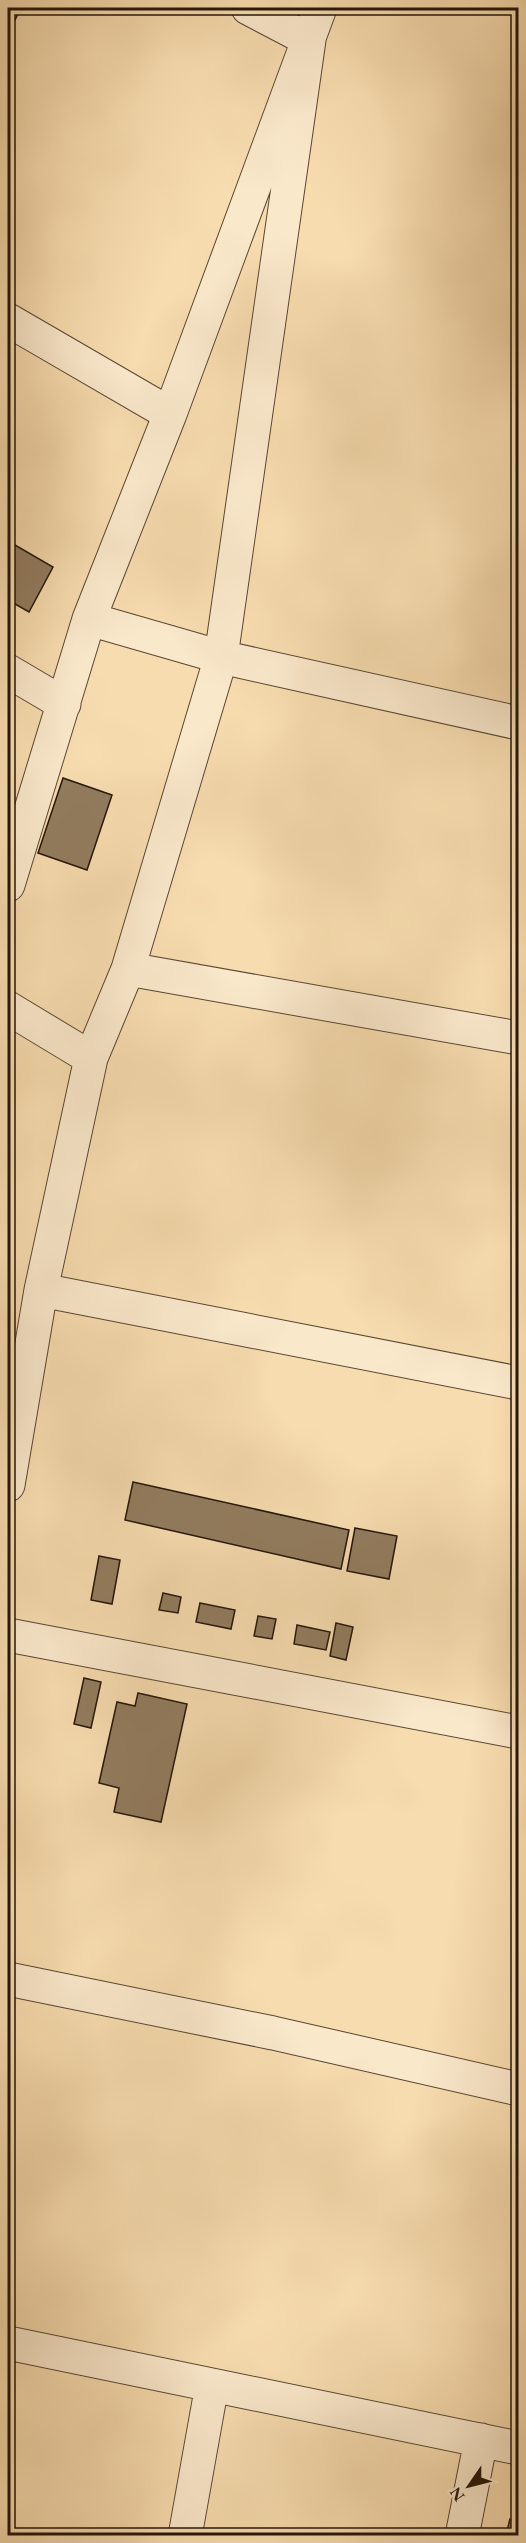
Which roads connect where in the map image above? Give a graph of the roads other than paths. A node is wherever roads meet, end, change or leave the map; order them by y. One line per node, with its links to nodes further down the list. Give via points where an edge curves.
1 (249, 8): 3 (street)
2 (320, 8): 3 (street)
3 (309, 40): 5 (street); 7 (street)
4 (8, 320): 5 (street)
5 (170, 414): 6 (street)
6 (89, 619): 7 (street); 9 (street)
7 (221, 657): 10 (street); 12 (street)
8 (8, 671): 9 (street)
9 (64, 704): 11 (street)
10 (519, 723)
11 (8, 885)
12 (128, 969): 14 (street); 15 (street)
13 (8, 1008): 15 (street)
14 (519, 1038)
15 (92, 1058): 16 (street)
16 (41, 1290): 17 (street); 18 (street)
17 (519, 1383)
18 (8, 1485)
19 (8, 1635): 20 (street)
20 (519, 1732)
21 (8, 1979): 22 (street)
22 (519, 2089)
23 (8, 2343): 24 (street)
24 (212, 2385): 25 (street); 27 (street)
25 (481, 2440): 26 (street); 28 (street)
26 (519, 2448)
27 (185, 2535)
28 (462, 2535)

